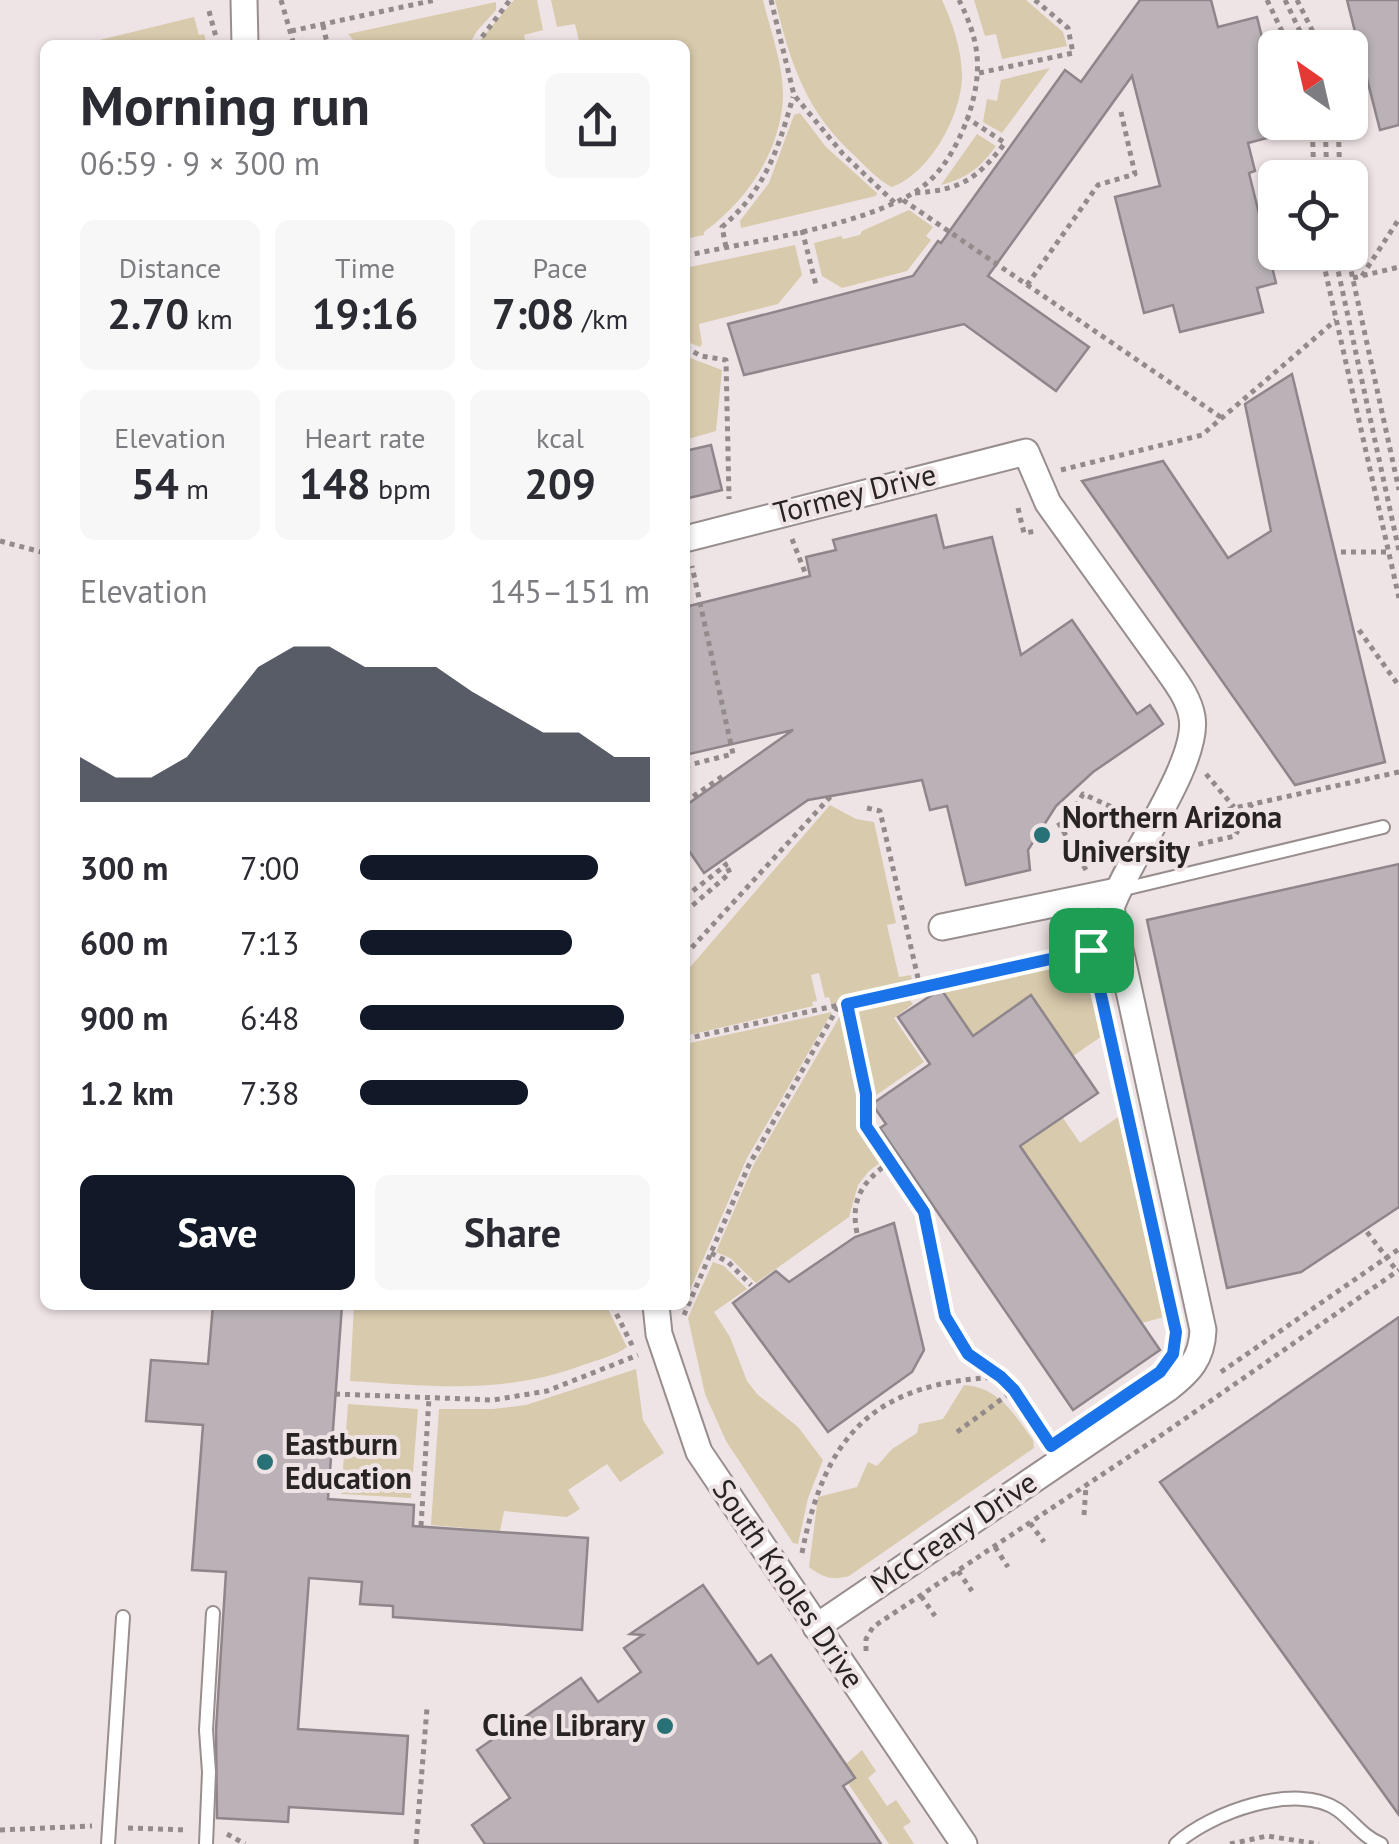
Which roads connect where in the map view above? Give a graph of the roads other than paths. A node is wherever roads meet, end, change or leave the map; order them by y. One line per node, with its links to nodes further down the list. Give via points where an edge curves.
1 (244, 0): 2 (street)
2 (245, 40)
3 (690, 538): 5 (street, Tormey Drive, via 1026,452 1048,503 1176,682 1192,716 1192,742 1182,766)
4 (1383, 828): 5 (lane)
5 (1117, 890): 6 (street); 10 (street, McCreary Drive, via 1117,945 1203,1330 1198,1377)
6 (942, 927)
7 (657, 1310): 10 (street, South Knoles Drive, via 699,1452)
8 (213, 1614): 12 (lane)
9 (122, 1618): 11 (lane)
10 (816, 1626): 13 (street, South Knoles Drive)
11 (108, 1844)
12 (206, 1844)
13 (964, 1844)
14 (1176, 1844): 15 (lane, via 1230,1813 1277,1799 1314,1800)
15 (1381, 1844)

